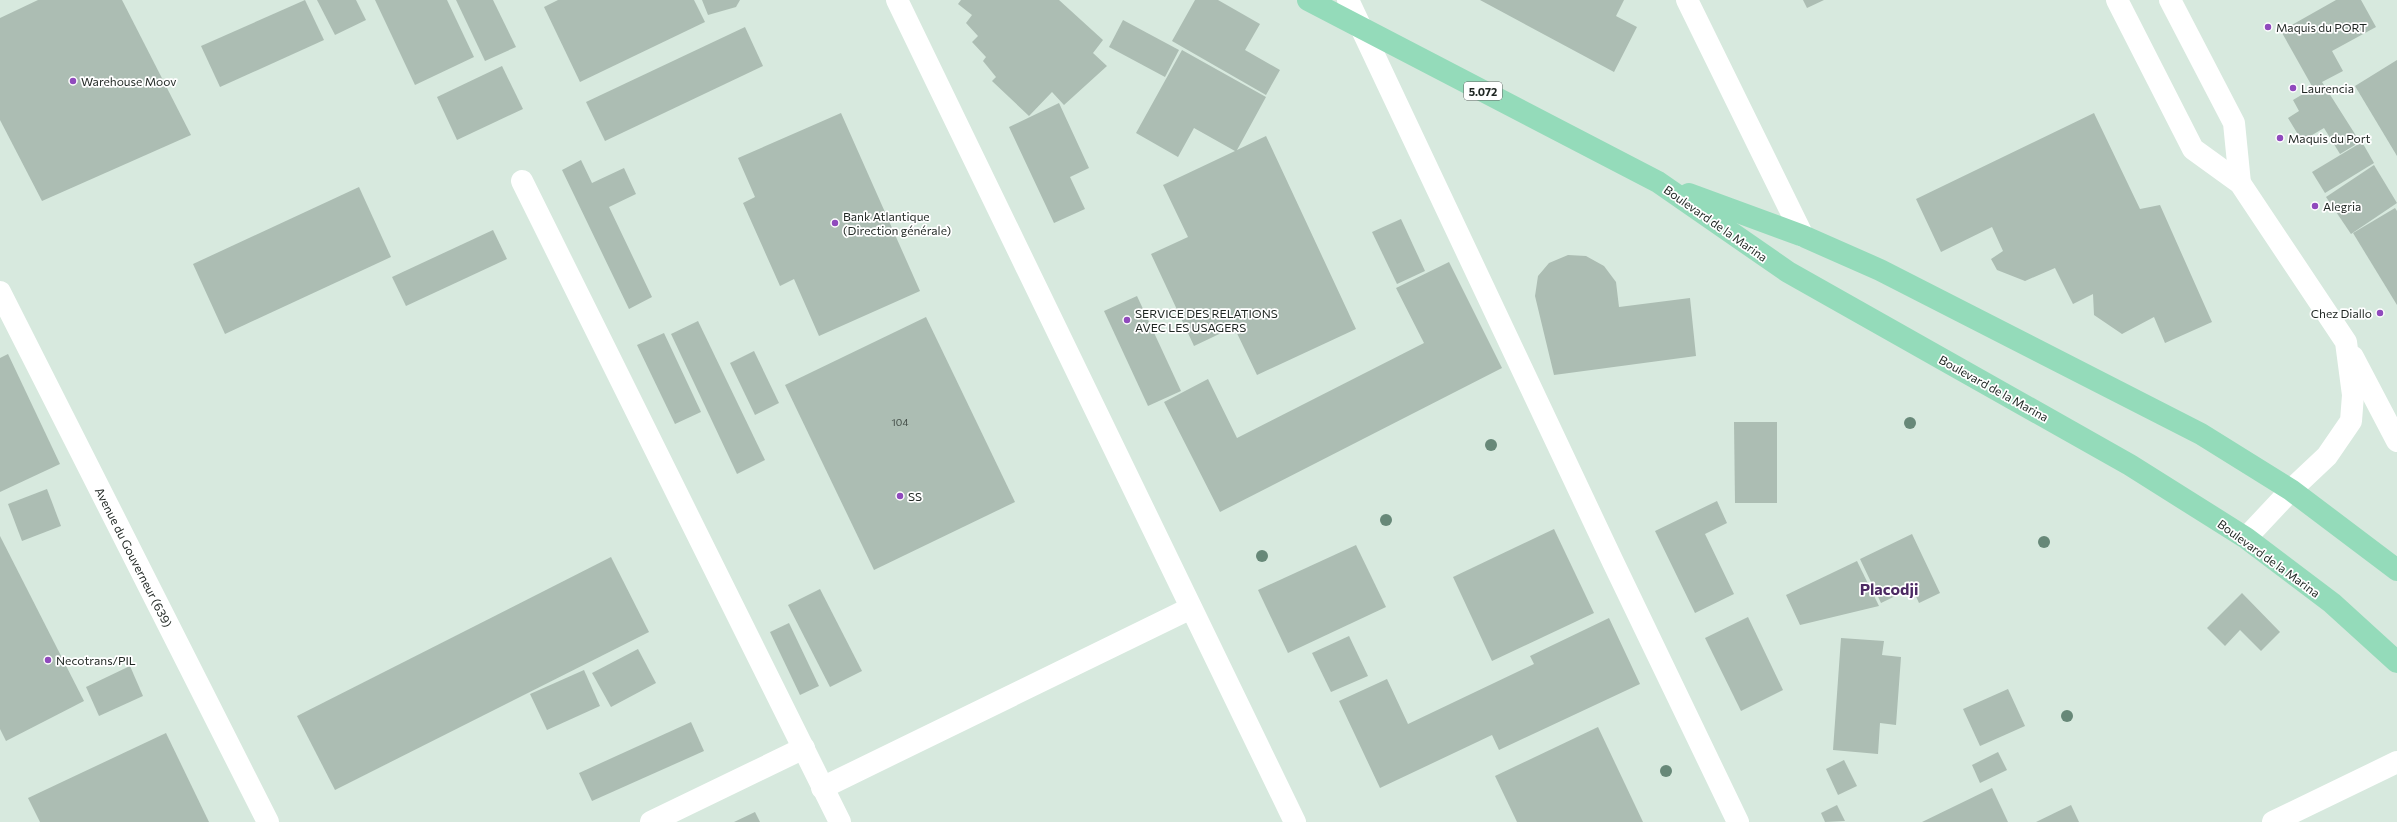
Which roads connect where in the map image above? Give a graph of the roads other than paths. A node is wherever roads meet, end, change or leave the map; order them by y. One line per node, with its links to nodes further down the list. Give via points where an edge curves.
1 (897, 0): 18 (street)
2 (1308, 0): 7 (main road, 5.072)
3 (1348, 0): 7 (street)
4 (1687, 0): 11 (street)
5 (2117, 0): 10 (street, via 2193,149)
6 (2170, 0): 10 (street, via 2234,123)
7 (1362, 29): 9 (main road, 5.072); 27 (street)
8 (522, 181): 20 (street)
9 (1658, 182): 11 (main road, Boulevard de la Marina); 16 (main road, Boulevard de la Marina, via 1788,272 2130,465)
10 (2240, 183): 13 (street)
11 (1802, 236): 15 (main road, Boulevard de la Marina, via 1880,270 2201,434)
12 (0, 292): 23 (street, Avenue du Gouverneur (639))
13 (2346, 342): 14 (street); 15 (street, via 2353,395 2351,421 2327,456)
14 (2397, 441)
15 (2291, 490): 16 (street); 17 (main road, Boulevard de la Marina)
16 (2246, 538): 19 (main road, Boulevard de la Marina, via 2332,603)
17 (2397, 570)
18 (1191, 608): 22 (street); 26 (street)
19 (2397, 662)
20 (804, 748): 22 (street); 24 (street)
21 (2397, 762): 28 (street)
22 (822, 788): 25 (street)
23 (268, 822)
24 (651, 822)
25 (840, 822)
26 (1295, 822)
27 (1738, 822)
28 (2273, 822)

